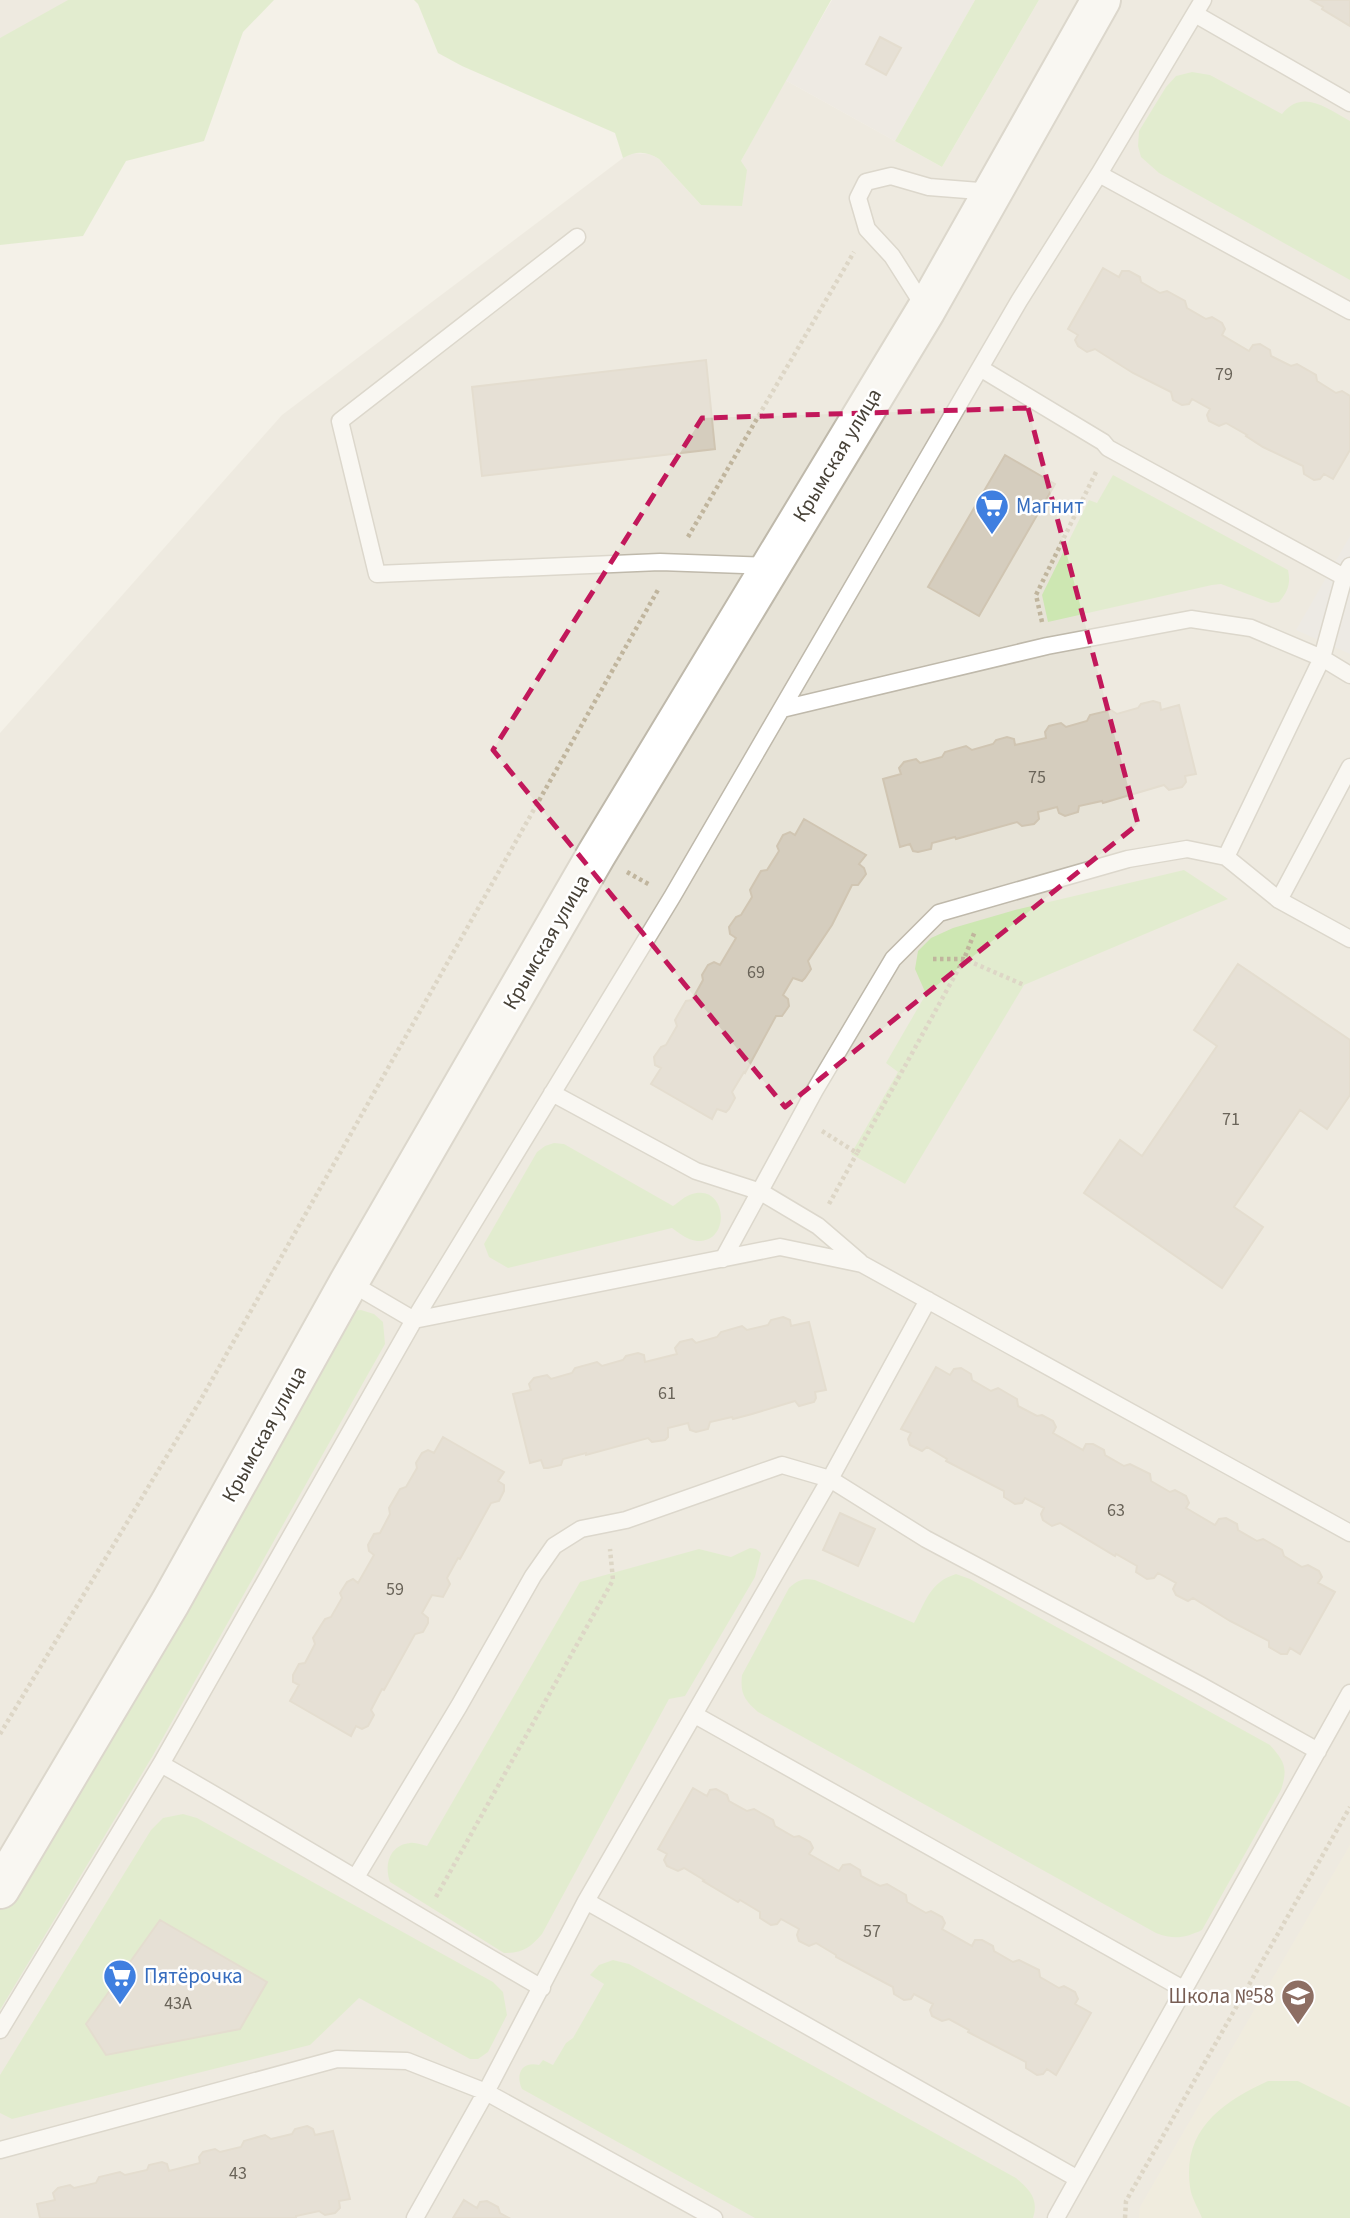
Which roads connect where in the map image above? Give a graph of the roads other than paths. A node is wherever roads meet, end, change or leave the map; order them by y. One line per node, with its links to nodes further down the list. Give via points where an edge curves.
1 (1101, 0): 5 (street, Крымская улица)
2 (1199, 7): 3 (lane); 4 (lane)
3 (1350, 103)
4 (1099, 174): 8 (lane); 9 (lane)
5 (992, 192): 7 (street, Крымская улица); 7 (lane, via 929,187 891,176 866,182 858,198 867,229 892,256)
6 (577, 237): 10 (lane, via 340,421 377,574 660,562)
7 (926, 310): 10 (street, Крымская улица)
8 (1350, 311)
9 (980, 368): 11 (lane, via 1108,447); 14 (lane)
10 (769, 566): 23 (street, Крымская улица)
11 (1347, 572): 12 (lane)
12 (1322, 658): 13 (lane); 14 (lane, via 1251,628 1191,619 1047,646); 16 (lane)
13 (1350, 675)
14 (782, 709): 19 (lane)
15 (1350, 767): 17 (lane)
16 (1226, 857): 17 (lane); 20 (lane, via 1187,849 1128,859 939,913 893,959)
17 (1279, 900): 18 (lane)
18 (1350, 939)
19 (552, 1093): 20 (lane, via 696,1171); 25 (lane)
20 (761, 1192): 21 (lane); 22 (lane, via 818,1226)
21 (723, 1259): 22 (lane, via 780,1247); 25 (lane)
22 (862, 1264): 24 (lane)
23 (349, 1282): 25 (lane); 33 (street, Крымская улица, via 163,1615)
24 (928, 1300): 26 (lane); 27 (lane)
25 (414, 1320): 31 (lane)
26 (830, 1479): 29 (lane); 30 (lane, via 926,1539); 32 (lane, via 782,1465 581,1529 554,1546)
27 (1350, 1533)
28 (1350, 1693): 30 (lane)
29 (695, 1714): 34 (lane); 36 (lane)
30 (1318, 1751): 36 (lane)
31 (161, 1764): 32 (lane); 37 (lane)
32 (356, 1877): 35 (lane)
33 (0, 1889)
34 (586, 1901): 35 (lane); 40 (lane)
35 (542, 1988): 38 (lane)
36 (1185, 1990): 40 (lane)
37 (0, 2030)
38 (486, 2092): 39 (lane, via 407,2061 337,2059); 41 (lane); 42 (lane)
39 (0, 2150)
40 (1078, 2179): 43 (lane)
41 (415, 2218)
42 (714, 2218)
43 (1056, 2218)

